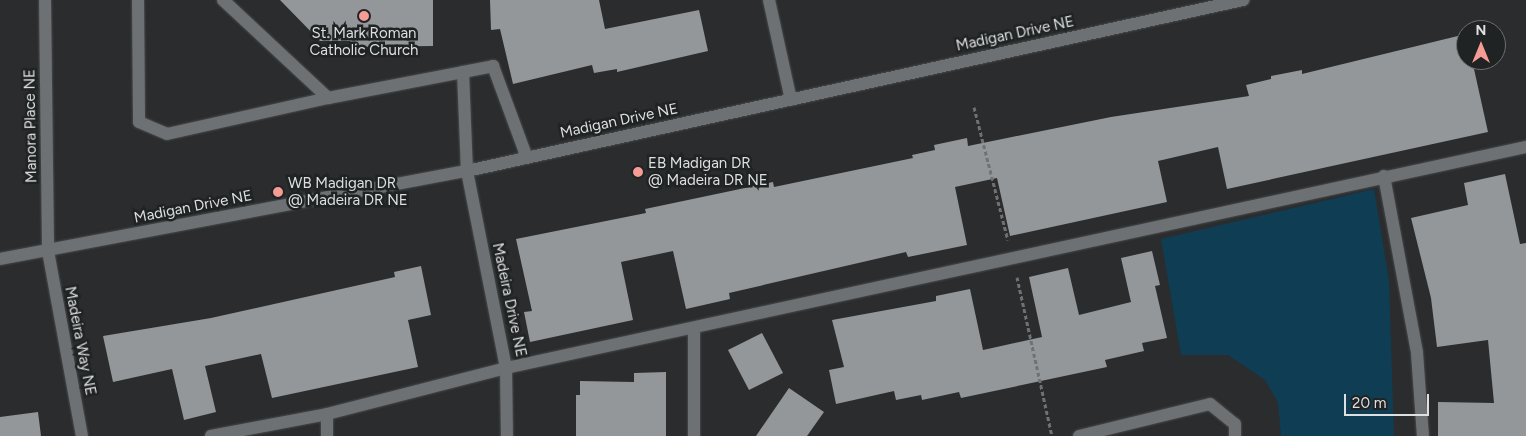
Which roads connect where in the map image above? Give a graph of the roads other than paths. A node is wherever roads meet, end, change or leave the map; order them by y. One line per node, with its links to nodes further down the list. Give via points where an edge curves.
1 (46, 0): 13 (street, Manora Place NE)
2 (138, 0): 7 (street, via 139,122 166,134)
3 (223, 0): 7 (street)
4 (769, 0): 8 (street)
5 (1243, 0): 8 (street, Madigan Drive NE)
6 (463, 72): 7 (street); 10 (street, via 493,66); 11 (street, Madeira Drive NE)
7 (328, 98)
8 (792, 100): 10 (street, Madigan Drive NE)
9 (1526, 147): 12 (street)
10 (528, 158): 11 (street, Madigan Drive NE)
11 (467, 171): 13 (street, Madigan Drive NE); 16 (street, Madeira Drive NE)
12 (1384, 176): 15 (street); 25 (street, via 1417,353)
13 (48, 251): 14 (street, Madigan Drive NE); 18 (street, Madeira Way NE)
14 (0, 258)
15 (694, 330): 16 (street); 22 (street)
16 (506, 368): 17 (street); 21 (street, Madeira Drive NE)
17 (327, 414): 19 (street); 20 (street)
18 (82, 436)
19 (211, 436)
20 (327, 436)
21 (507, 436)
22 (694, 436)
23 (1078, 436): 24 (street, via 1210,404 1235,424)
24 (1235, 436)
25 (1423, 436)

